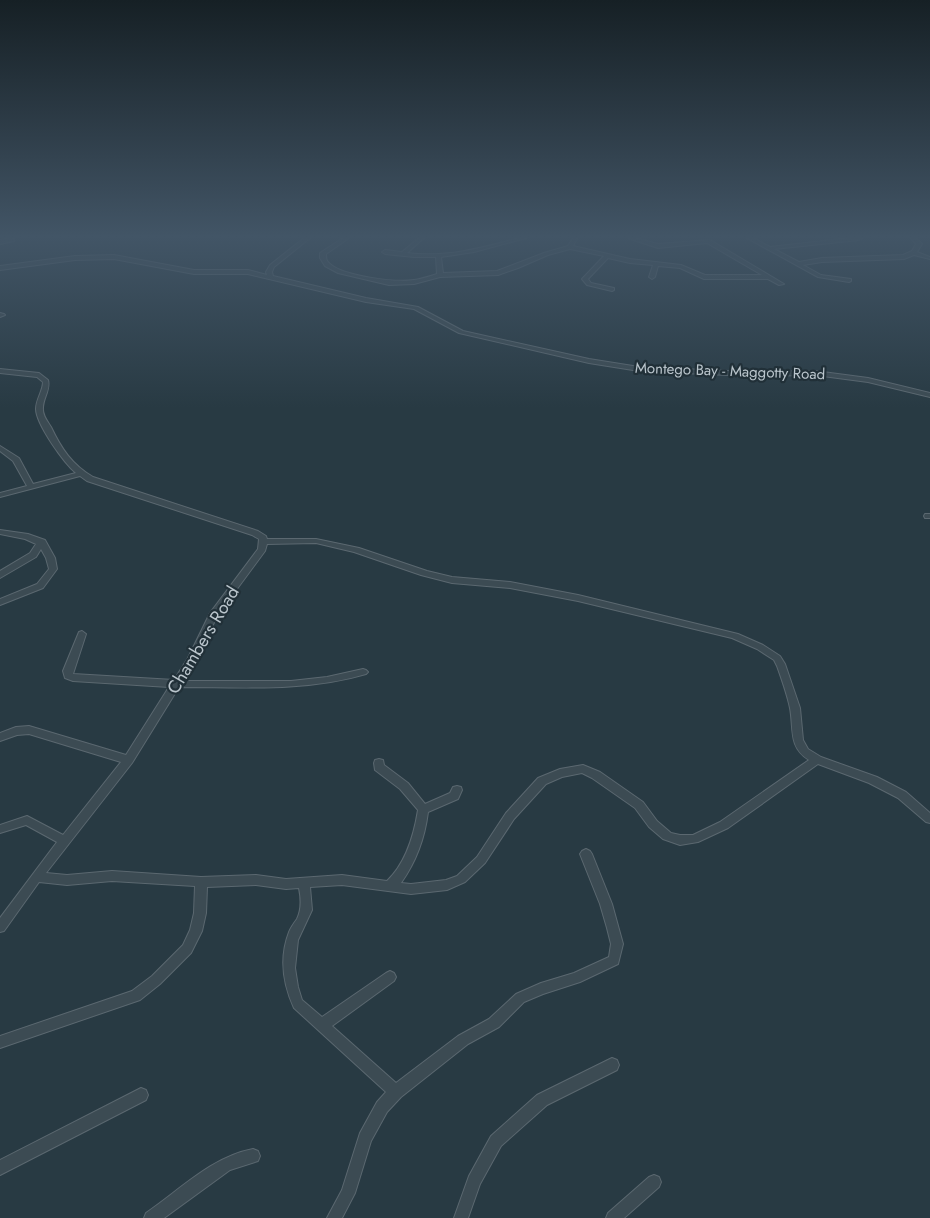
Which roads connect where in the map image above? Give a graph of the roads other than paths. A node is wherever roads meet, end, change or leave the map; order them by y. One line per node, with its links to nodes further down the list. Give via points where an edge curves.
1 (345, 295): 3 (street, Montego Bay - Maggotty Road, via 416,308 462,332 589,361 692,372 815,373 877,382)
2 (0, 371): 5 (street, via 39,375 46,381 38,406 40,413 62,455)
3 (930, 395)
4 (0, 448): 6 (street, via 16,460)
5 (80, 474): 6 (street); 10 (street, via 255,533)
6 (32, 486): 7 (street)
7 (0, 495)
8 (0, 532): 9 (street)
9 (42, 542): 11 (street, via 33,555); 12 (street, via 49,551 53,569 40,586)
10 (264, 542): 15 (street, Chambers Road, via 214,615); 18 (street, via 316,541 356,550 424,574 452,580 510,584 735,636 777,658 795,708 798,740 804,752)
11 (0, 575)
12 (0, 602)
13 (82, 634): 15 (street, via 68,671 70,677)
14 (363, 672): 15 (street, via 291,684)
15 (177, 684): 17 (street, Chambers Road)
16 (0, 737): 17 (street, via 29,730)
17 (128, 760): 24 (street, Chambers Road)
18 (817, 760): 22 (street, via 888,787); 29 (street, via 724,825 694,839 680,840 668,836 640,805 596,776 583,769 560,773 542,781 510,816 481,860 461,879 447,885 420,888)
19 (379, 763): 21 (street, via 379,767 404,786)
20 (457, 790): 21 (street, via 454,796)
21 (423, 808): 29 (street, via 420,828 405,866 398,880)
22 (930, 820)
23 (0, 829): 24 (street, via 27,820)
24 (64, 841): 26 (street, Chambers Road)
25 (586, 854): 35 (street, via 613,928 617,944 614,960 520,998 494,1023 462,1040)
26 (36, 877): 27 (street, via 67,880 112,876); 30 (street, Chambers Road)
27 (201, 882): 28 (street, via 256,880); 33 (street, via 200,912 196,931 187,949 136,996)
28 (304, 884): 29 (street, via 342,880); 32 (street, via 308,901 291,945 289,976 298,1004)
29 (391, 885)
30 (0, 927)
31 (390, 977): 32 (street)
32 (322, 1025): 35 (street)
33 (0, 1042)
34 (612, 1065): 42 (street, via 542,1100 496,1141 474,1181)
35 (396, 1092): 41 (street, via 382,1107 365,1138 348,1193)
36 (141, 1095): 38 (street)
37 (253, 1156): 40 (street, via 221,1166)
38 (0, 1168)
39 (654, 1182): 43 (street)
40 (151, 1218)
41 (334, 1218)
42 (461, 1218)
43 (613, 1218)

